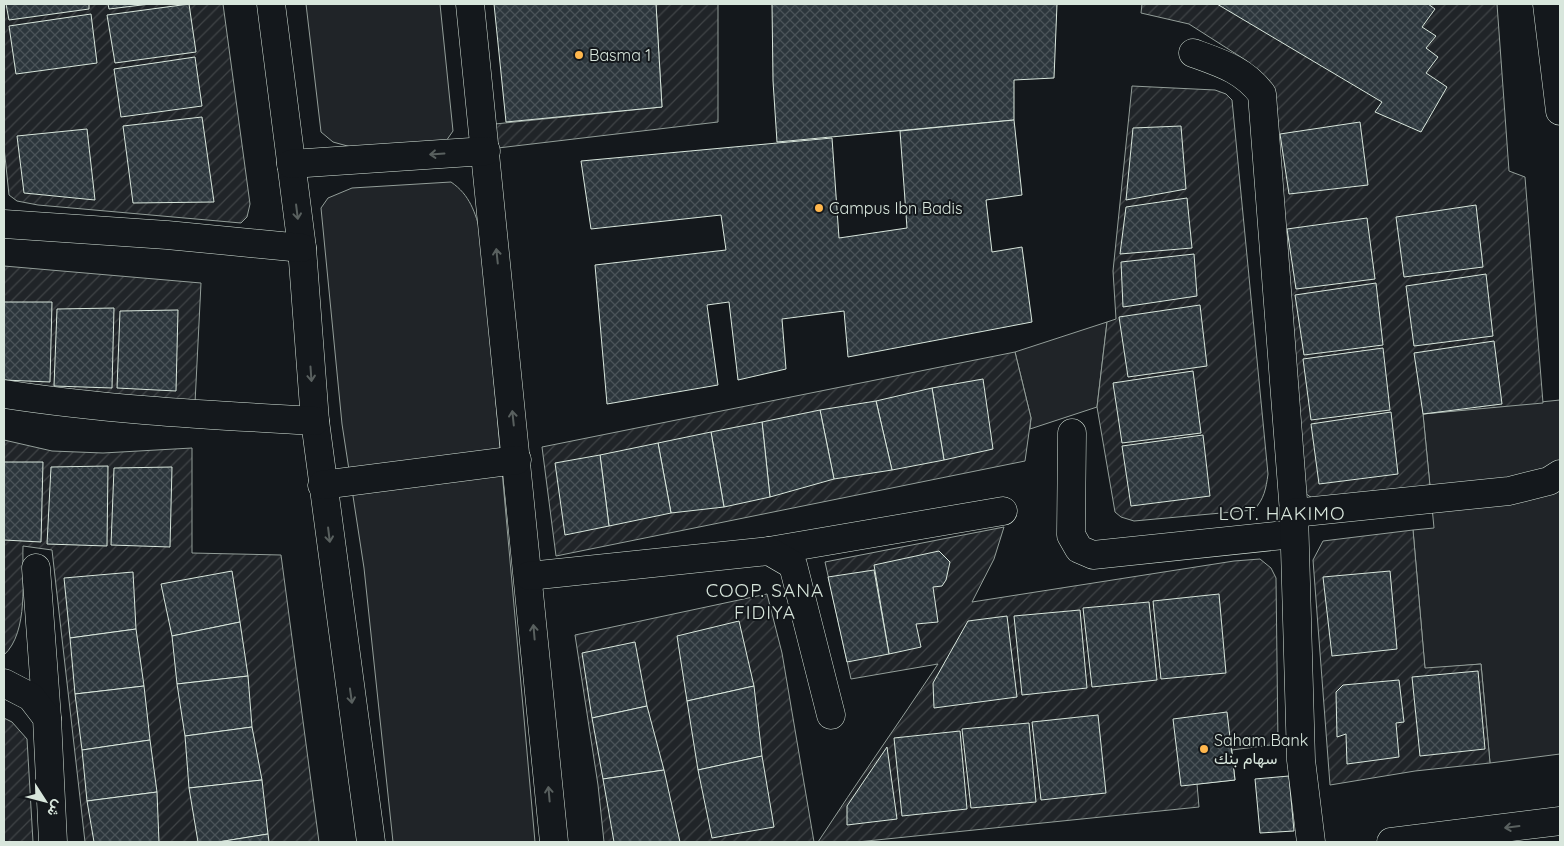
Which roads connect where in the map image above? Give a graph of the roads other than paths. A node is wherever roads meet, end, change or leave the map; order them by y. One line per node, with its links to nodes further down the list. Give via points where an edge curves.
1 (271, 4): 8 (street)
2 (470, 4): 7 (street)
3 (1547, 4): 5 (street)
4 (1192, 53): 18 (street, via 1232,67 1252,81 1262,94)
5 (1557, 64): 6 (street)
6 (1560, 111)
7 (486, 151): 8 (street, one-way to 8); 14 (street, one-way to 7)
8 (291, 164): 10 (street, one-way to 10)
9 (4, 224): 10 (street)
10 (302, 248): 12 (street, one-way to 12)
11 (4, 394): 12 (street, via 73,405 152,412)
12 (315, 421): 16 (street)
13 (1072, 432): 18 (street, via 1071,536 1080,550 1093,555 1130,553)
14 (517, 460): 16 (street); 21 (street)
15 (1560, 474): 18 (street, via 1510,491)
16 (322, 485): 27 (street, one-way to 27)
17 (1002, 511): 19 (street)
18 (1294, 524): 29 (street, via 1301,760)
19 (769, 551): 21 (street); 23 (street, via 793,565)
20 (36, 568): 24 (street)
21 (529, 576): 28 (street, one-way to 21)
22 (4, 683): 24 (street, via 31,697)
23 (831, 715)
24 (47, 718): 26 (street)
25 (1560, 821): 30 (street, one-way to 30)
26 (53, 842)
27 (372, 842)
28 (554, 842)
29 (1311, 842)
30 (1391, 842)

